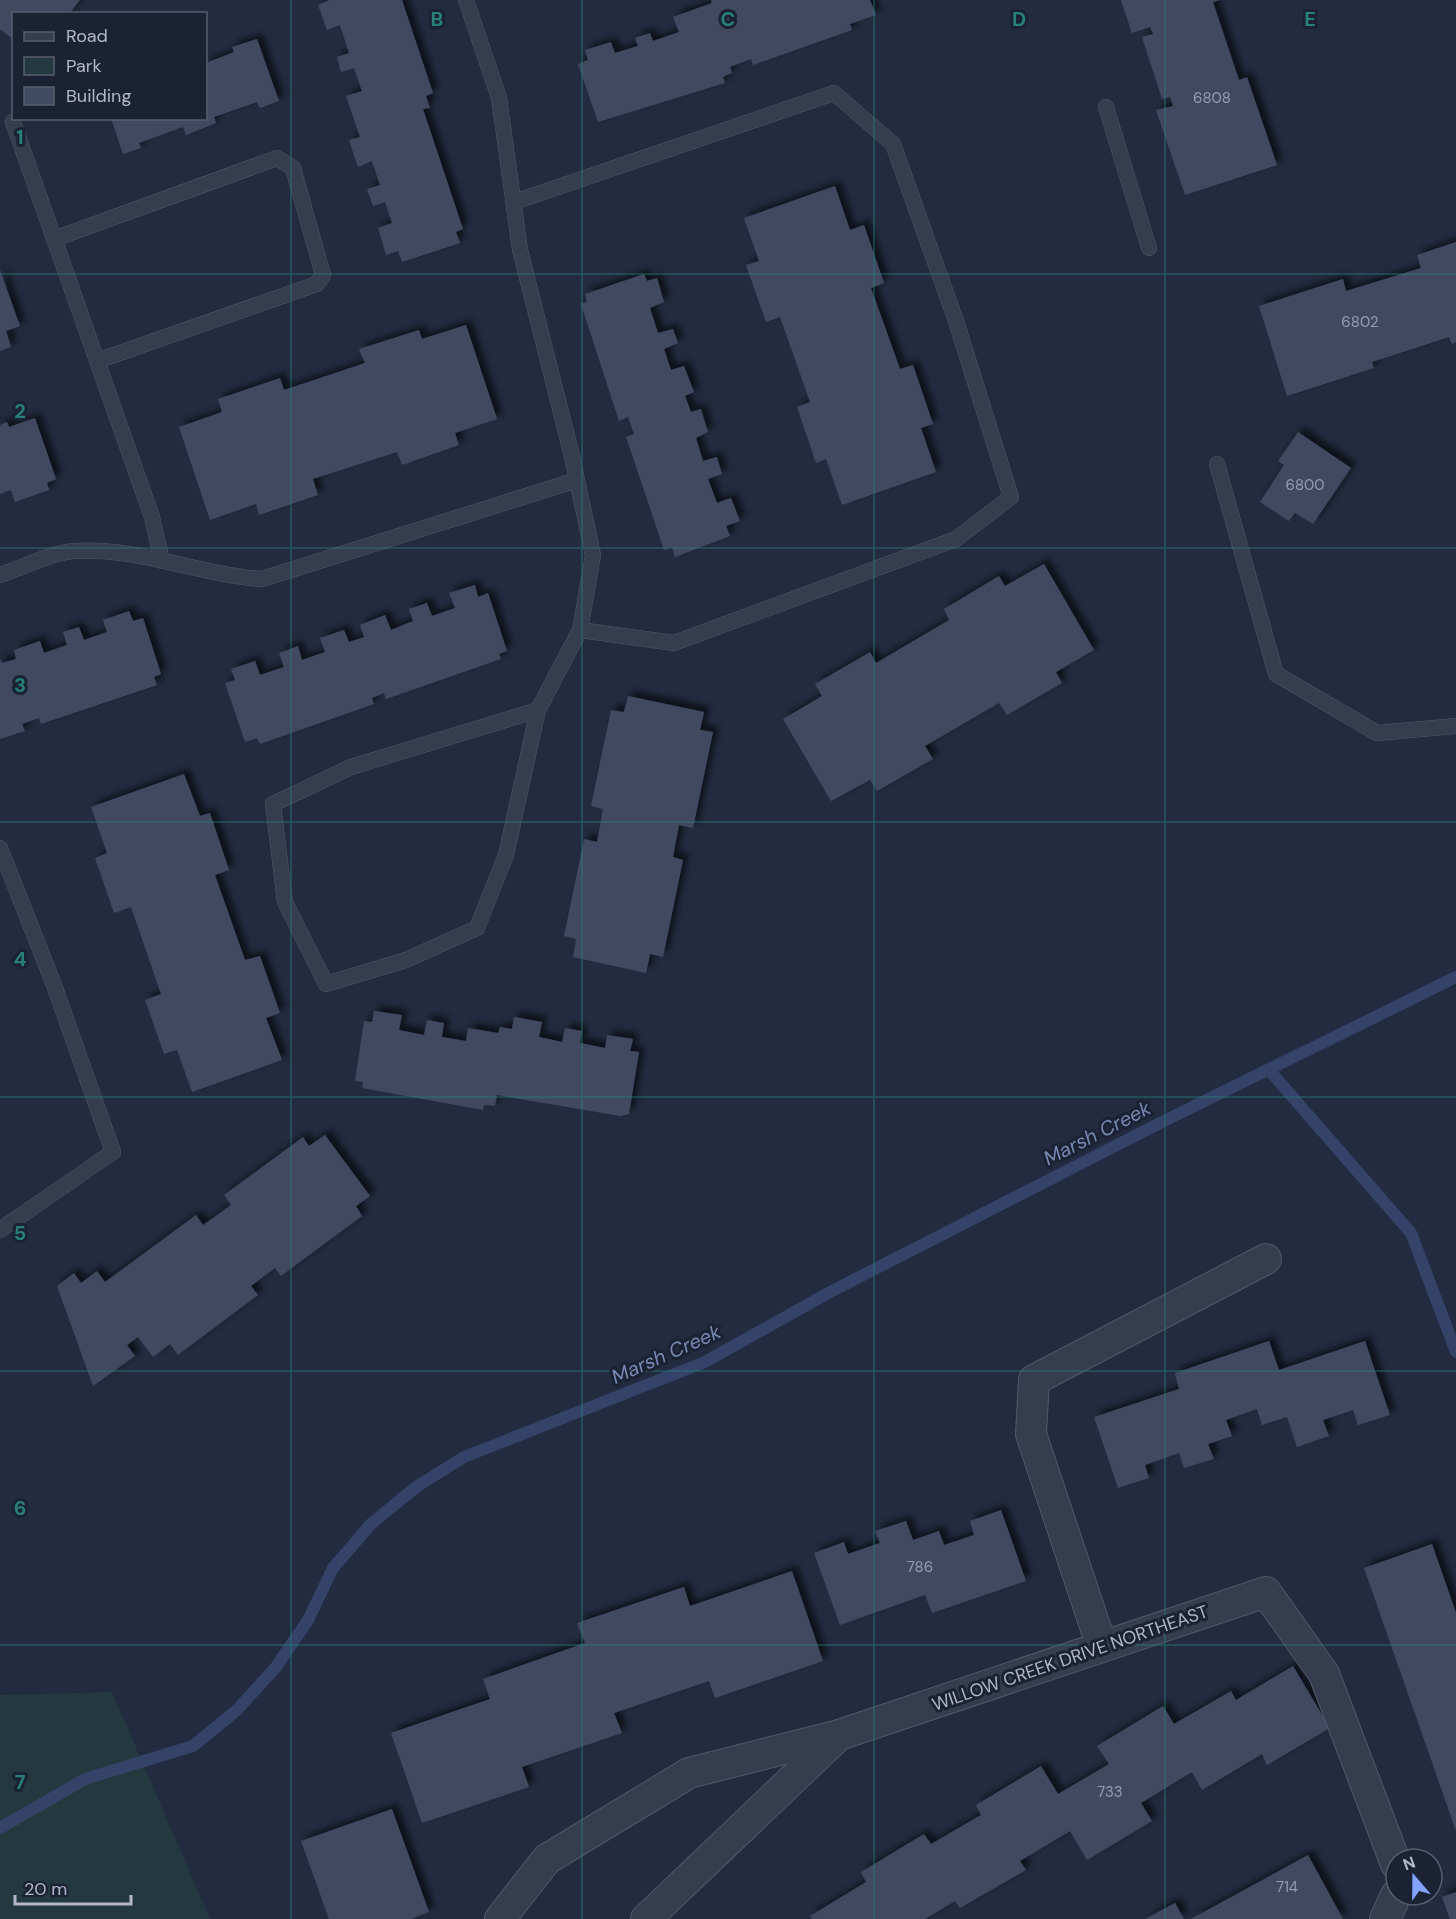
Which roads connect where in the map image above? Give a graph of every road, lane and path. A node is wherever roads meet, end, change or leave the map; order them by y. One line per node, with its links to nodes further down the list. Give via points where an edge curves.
1 (466, 0): 4 (lane, via 499,98)
2 (1106, 108): 6 (lane)
3 (13, 122): 5 (lane)
4 (514, 202): 9 (lane, via 520,250); 12 (lane, via 834,93 893,144 956,321 1011,497 956,539 674,643)
5 (54, 239): 7 (lane); 7 (lane, via 277,158 293,168 323,275 317,284)
6 (1149, 248)
7 (97, 361): 10 (lane, via 152,517)
8 (1217, 465): 14 (lane, via 1276,674 1377,733)
9 (577, 480): 10 (lane, via 262,579 231,577); 12 (lane, via 593,555)
10 (162, 561): 11 (lane, via 118,551 72,551)
11 (0, 575)
12 (580, 630): 13 (lane)
13 (538, 710): 13 (lane, via 351,767 273,804 285,902 326,984 406,960 477,928 506,855)
14 (1456, 726)
15 (0, 848): 16 (lane, via 113,1152)
16 (0, 1230)
17 (1266, 1259): 18 (street, via 1034,1380 1031,1434)
18 (1102, 1647): 19 (street, WILLOW CREEK DRIVE NORTHEAST); 20 (street, WILLOW CREEK DRIVE NORTHEAST, via 1266,1592 1324,1674)
19 (839, 1735): 21 (street, via 689,1773 547,1859); 22 (street, WILLOW CREEK DRIVE NORTHEAST)
20 (1390, 1847)
21 (500, 1919)
22 (646, 1919)

